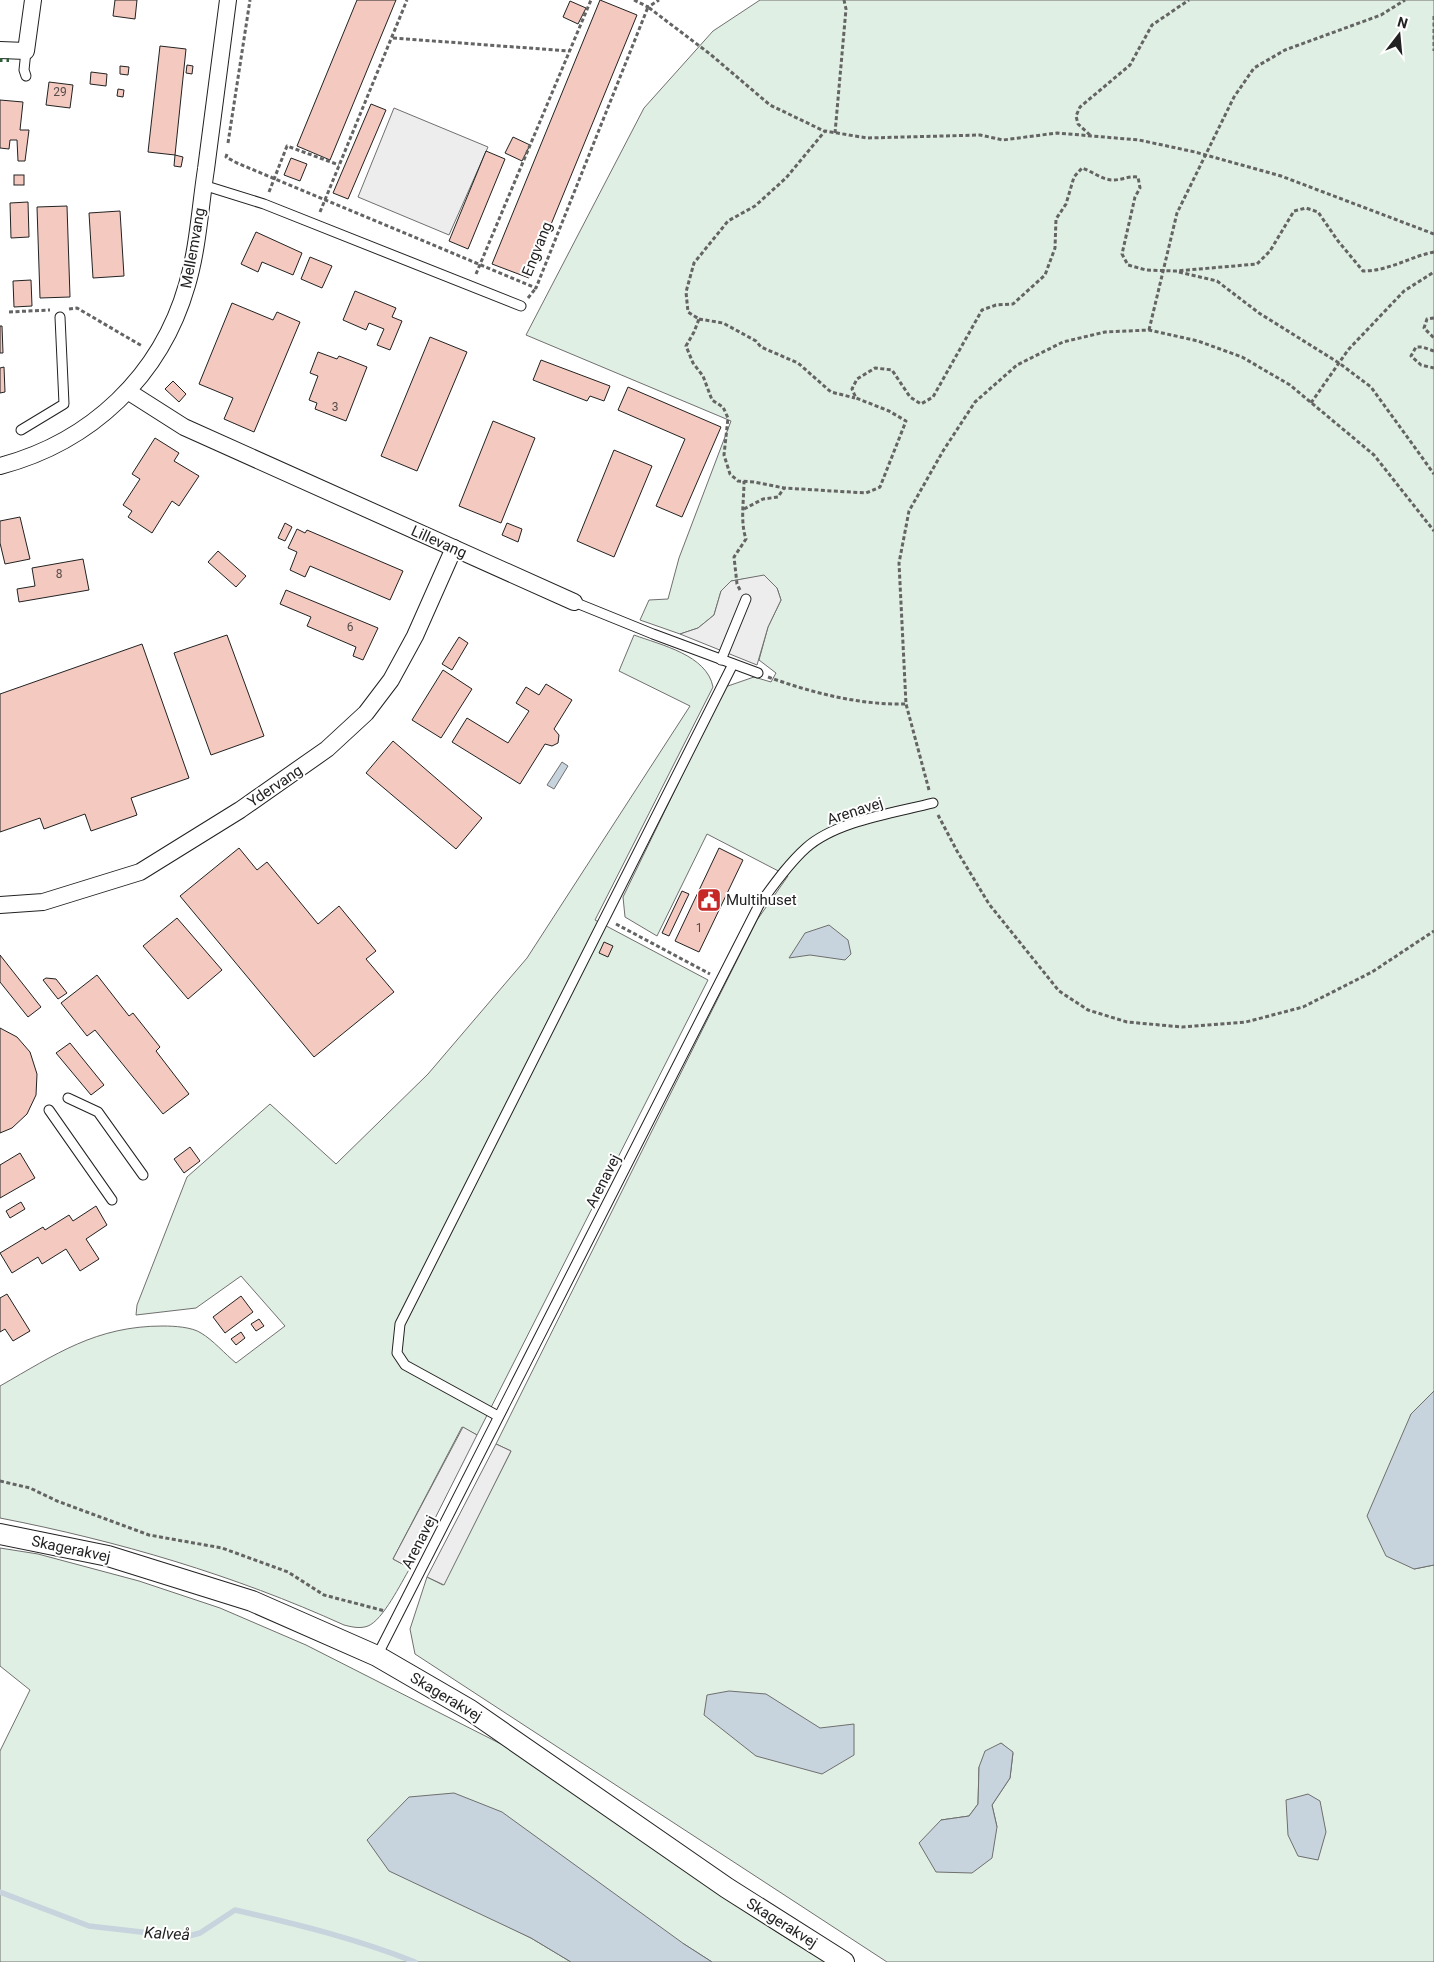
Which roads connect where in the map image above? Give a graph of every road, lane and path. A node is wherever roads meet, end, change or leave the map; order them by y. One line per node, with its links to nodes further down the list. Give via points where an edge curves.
1 (33, 0): 15 (street)
2 (228, 0): 25 (street, Mellemvang)
3 (250, 0): 24 (path, Engvang, via 226,156)
4 (408, 0): 13 (path)
5 (592, 0): 16 (path)
6 (634, 0): 11 (path)
7 (659, 0): 11 (path)
8 (844, 0): 20 (path, via 846,9)
9 (1189, 0): 21 (path, via 1152,25 1130,65 1080,107 1076,116 1078,124)
10 (1405, 0): 22 (path, via 1381,15 1285,50 1254,68 1234,96)
11 (648, 7): 19 (path, via 770,105); 31 (path, Engvang, via 536,288)
12 (1434, 16): 17 (path)
13 (393, 38): 16 (path); 23 (path)
14 (0, 50): 15 (street)
15 (26, 51): 18 (lane)
16 (569, 51): 31 (path)
17 (1434, 51)
18 (26, 76)
19 (825, 131): 20 (path); 40 (path, via 786,178 755,206 728,221 694,263 686,292 688,312)
20 (835, 133): 21 (path, via 867,138 980,135 1003,140 1057,133)
21 (1090, 135): 22 (path, via 1139,140)
22 (1205, 154): 29 (path, via 1281,176); 32 (path, via 1177,213)
23 (339, 165): 24 (path, via 287,146); 26 (path)
24 (275, 178): 26 (path, Engvang); 27 (path)
25 (204, 185): 27 (lane); 44 (street, Mellemvang, via 187,286 174,321)
26 (325, 200): 28 (path); 31 (path, Engvang)
27 (264, 204): 28 (lane)
28 (314, 224): 35 (lane)
29 (1434, 234)
30 (1434, 252): 33 (path, via 1417,255 1396,266 1363,271 1318,212 1306,208 1294,211 1270,251 1257,264)
31 (480, 265): 35 (path)
32 (1163, 270): 33 (path); 41 (path); 48 (path, via 1128,265 1122,254 1134,198 1140,188 1138,177 1113,180 1082,168 1074,177 1066,204 1056,219 1055,248 1045,275 1013,304 982,310 933,397 921,404 910,397 892,370 875,368 857,379 852,389)
33 (1176, 271): 45 (path, via 1217,281 1259,313)
34 (1434, 272): 45 (path, via 1404,291)
35 (471, 286): 36 (lane)
36 (520, 306)
37 (9, 312): 44 (path, via 77,308)
38 (60, 317): 50 (lane, via 64,404)
39 (1434, 318): 42 (path, via 1427,319 1424,328)
40 (698, 319): 48 (path, via 723,323 761,347 798,363 831,392); 53 (path, via 686,346 712,400 723,407 728,418 724,455 730,474 738,481)
41 (1149, 330): 49 (path, via 1198,341 1242,357 1290,385); 63 (path, via 1106,332 1062,342 1017,365 975,402 943,450 909,511 899,563)
42 (1434, 338)
43 (1434, 350): 46 (path, via 1416,348 1410,356)
44 (156, 354): 47 (street, Mellemvang)
45 (1339, 363): 49 (path); 52 (path, via 1371,387)
46 (1434, 368)
47 (129, 392): 51 (street, Mellemvang, via 76,434 27,459); 57 (street, Lillevang, via 184,427)
48 (856, 398): 54 (path, via 906,421 880,488 866,494)
49 (1311, 403): 56 (path, via 1374,455)
50 (21, 430)
51 (0, 466)
52 (1434, 474)
53 (744, 481): 54 (path); 55 (path)
54 (784, 488): 55 (path, via 778,496 763,499)
55 (744, 509): 58 (path, via 742,518 746,539 734,556 737,584)
56 (1434, 531)
57 (454, 548): 59 (street, Lillevang); 65 (street, Ydervang, via 391,680 366,713 327,749 240,810 140,872 43,902)
58 (746, 599): 60 (lane)
59 (574, 602): 60 (lane, Lillevang)
60 (721, 660): 61 (lane, Lillevang)
61 (733, 664): 62 (lane, Lillevang); 66 (lane)
62 (758, 673): 63 (path, via 841,698 876,704)
63 (906, 704): 64 (path)
64 (933, 803): 67 (path, via 989,904 1059,992 1088,1010 1127,1022 1182,1027 1246,1022 1302,1006 1372,972); 68 (lane, Arenavej, via 847,825 806,847 759,905)
65 (0, 905)
66 (605, 918): 68 (path); 73 (lane, via 400,1324 398,1353 405,1366)
67 (1434, 931)
68 (721, 980): 73 (lane, Arenavej)
69 (68, 1098): 71 (lane, via 98,1112)
70 (49, 1110): 72 (lane)
71 (143, 1175)
72 (112, 1200)
73 (498, 1416): 76 (lane, Arenavej)
74 (0, 1481): 76 (path, via 30,1488 149,1535 222,1548 288,1572 324,1596)
75 (0, 1534): 77 (street, Skagerakvej, via 108,1556 252,1601)
76 (398, 1614): 77 (lane, Arenavej)
77 (377, 1656): 78 (street, Skagerakvej, via 470,1710 727,1888)
78 (844, 1962)

